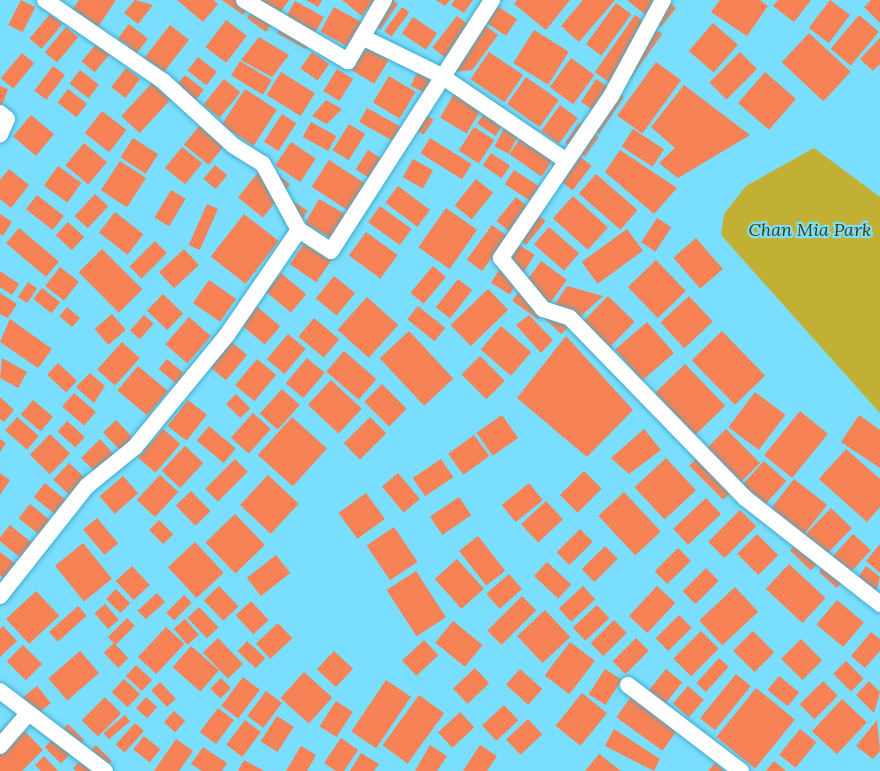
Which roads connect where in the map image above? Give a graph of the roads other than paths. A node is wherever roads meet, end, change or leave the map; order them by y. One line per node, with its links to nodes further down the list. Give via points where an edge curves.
1 (45, 0): 11 (street, via 164,81 234,146 263,165)
2 (244, 0): 6 (street, via 348,60)
3 (384, 0): 6 (street)
4 (492, 0): 7 (street)
5 (663, 0): 10 (street, via 611,96)
6 (362, 37): 7 (street)
7 (440, 75): 10 (street); 11 (street, via 331,251)
8 (0, 113): 9 (street, via 7,119)
9 (0, 135)
10 (565, 160): 13 (street, via 501,258 543,309 570,318 745,498)
11 (299, 231): 12 (street, via 227,335 135,447 87,486)
12 (0, 597)
13 (880, 604)
14 (628, 685): 19 (street)
15 (0, 691): 16 (street)
16 (27, 715): 17 (street); 18 (street)
17 (0, 746)
18 (105, 771)
19 (741, 771)

